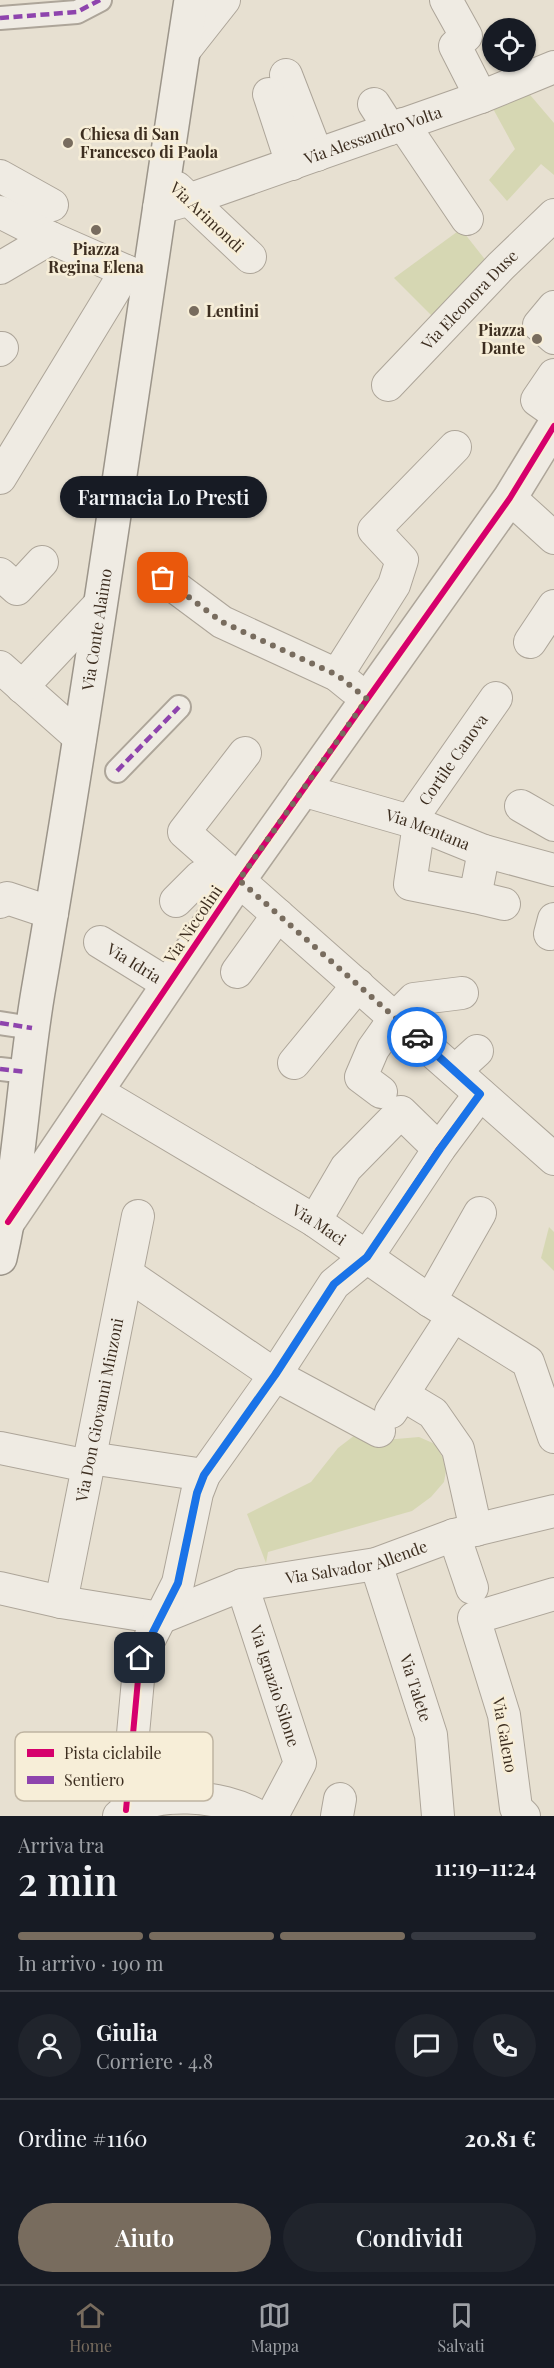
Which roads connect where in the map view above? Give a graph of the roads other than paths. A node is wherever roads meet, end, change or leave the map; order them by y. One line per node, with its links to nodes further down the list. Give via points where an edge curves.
1 (100, 0): 5 (street, via 77,12)
2 (191, 0): 6 (main road, Via Conte Alaimo)
3 (224, 0): 6 (street)
4 (446, 0): 9 (street, via 466,36 455,46)
5 (0, 18)
6 (183, 52): 13 (main road, Via Conte Alaimo)
7 (554, 67): 9 (street, Via Alessandro Volta)
8 (277, 84): 11 (street)
9 (481, 97): 10 (street, Via Alessandro Volta)
10 (389, 119): 11 (street, Via Alessandro Volta); 18 (street)
11 (304, 159): 14 (street, Via Alessandro Volta)
12 (0, 176): 15 (street)
13 (162, 193): 14 (street, Via Arimondi); 22 (main road, Via Conte Alaimo)
14 (190, 199): 20 (street, Via Arimondi)
15 (52, 204)
16 (0, 212): 19 (street)
17 (554, 214): 26 (street, Via Eleonora Duse)
18 (466, 219)
19 (51, 238): 21 (street); 22 (street)
20 (250, 257)
21 (0, 268)
22 (136, 276): 30 (street); 36 (main road, Via Conte Alaimo)
23 (554, 308): 24 (street, via 539,325)
24 (554, 338)
25 (554, 375): 27 (street, via 537,400)
26 (388, 385)
27 (554, 412)
28 (554, 426): 31 (main road, Via Niccolini)
29 (455, 447): 39 (street, via 374,530 402,560 394,585)
30 (0, 478)
31 (510, 498): 32 (street); 42 (main road, Via Niccolini)
32 (554, 538)
33 (42, 562): 34 (street, via 17,589)
34 (0, 574)
35 (163, 578): 39 (street, via 222,622)
36 (100, 604): 40 (street); 44 (main road, Via Conte Alaimo)
37 (554, 606): 38 (street)
38 (530, 642)
39 (337, 675): 42 (street)
40 (11, 677): 44 (street)
41 (496, 698): 49 (street, Cortile Canova)
42 (367, 699): 47 (main road, Via Niccolini)
43 (179, 707): 46 (street)
44 (80, 738): 56 (main road, Via Conte Alaimo)
45 (245, 753): 53 (street, via 184,832)
46 (117, 771)
47 (302, 790): 49 (street, Via Mentana); 53 (main road, Via Niccolini)
48 (521, 806): 50 (street)
49 (414, 822): 51 (street, Via Mentana); 51 (street, via 410,884 489,900)
50 (554, 825)
51 (484, 850): 52 (street, Via Mentana)
52 (551, 861)
53 (232, 889): 54 (street, via 200,877); 57 (street); 60 (main road, Via Niccolini)
54 (176, 901)
55 (0, 902): 56 (street, via 7,898)
56 (52, 913): 65 (main road, Via Conte Alaimo)
57 (278, 915): 59 (street); 61 (street)
58 (100, 942): 60 (street, Via Idria)
59 (237, 972)
60 (168, 984): 68 (main road, Via Niccolini)
61 (358, 985): 63 (street); 66 (street)
62 (462, 993): 63 (street, via 414,999)
63 (395, 1018): 69 (street, via 373,1049 361,1077); 70 (street, via 466,1061)
64 (0, 1023): 65 (street)
65 (32, 1028): 67 (main road, Via Conte Alaimo)
66 (294, 1063)
67 (13, 1071): 71 (main road, Via Conte Alaimo)
68 (96, 1091): 77 (street, Via Maci); 78 (main road, Via Niccolini)
69 (381, 1092)
70 (480, 1094): 72 (street); 73 (street)
71 (10, 1121): 74 (main road, Via Conte Alaimo)
72 (440, 1149): 77 (street, via 401,1112 346,1168); 79 (street)
73 (554, 1158)
74 (7, 1176): 78 (main road, Via Conte Alaimo)
75 (480, 1213): 82 (street)
76 (138, 1216): 81 (street, Via Don Giovanni Minzoni)
77 (315, 1221): 79 (street, Via Maci)
78 (8, 1222): 80 (main road, Via Conte Alaimo)
79 (367, 1257): 82 (street, Via Maci); 83 (street, via 334,1284)
80 (0, 1258)
81 (127, 1274): 83 (street); 89 (street, Via Don Giovanni Minzoni)
82 (441, 1308): 84 (street); 87 (street, Via Maci, via 528,1362)
83 (275, 1375): 86 (street); 90 (street)
84 (403, 1395): 85 (street); 86 (street)
85 (433, 1413): 86 (street); 92 (street, via 458,1449)
86 (379, 1431)
87 (554, 1437)
88 (0, 1448): 89 (street)
89 (89, 1462): 90 (street); 98 (street, Via Don Giovanni Minzoni)
90 (204, 1475): 99 (street, via 178,1583)
91 (554, 1511): 92 (street, Via Salvador Allende)
92 (465, 1532): 93 (street, Via Salvador Allende); 95 (street)
93 (376, 1564): 94 (street, Via Salvador Allende); 107 (street, Via Talete, via 431,1735)
94 (242, 1585): 99 (street, Via Salvador Allende); 106 (street, Via Ignazio Silone, via 300,1763)
95 (472, 1587)
96 (0, 1588): 98 (street)
97 (554, 1594): 104 (street, Via Galeno, via 474,1618 504,1715)
98 (61, 1602): 99 (street)
99 (160, 1618): 100 (street, via 140,1658)
100 (131, 1732)
101 (213, 1799): 105 (street)
102 (156, 1801): 103 (street)
103 (122, 1813)
104 (516, 1813)
105 (258, 1816)
106 (272, 1816)
107 (438, 1816)

